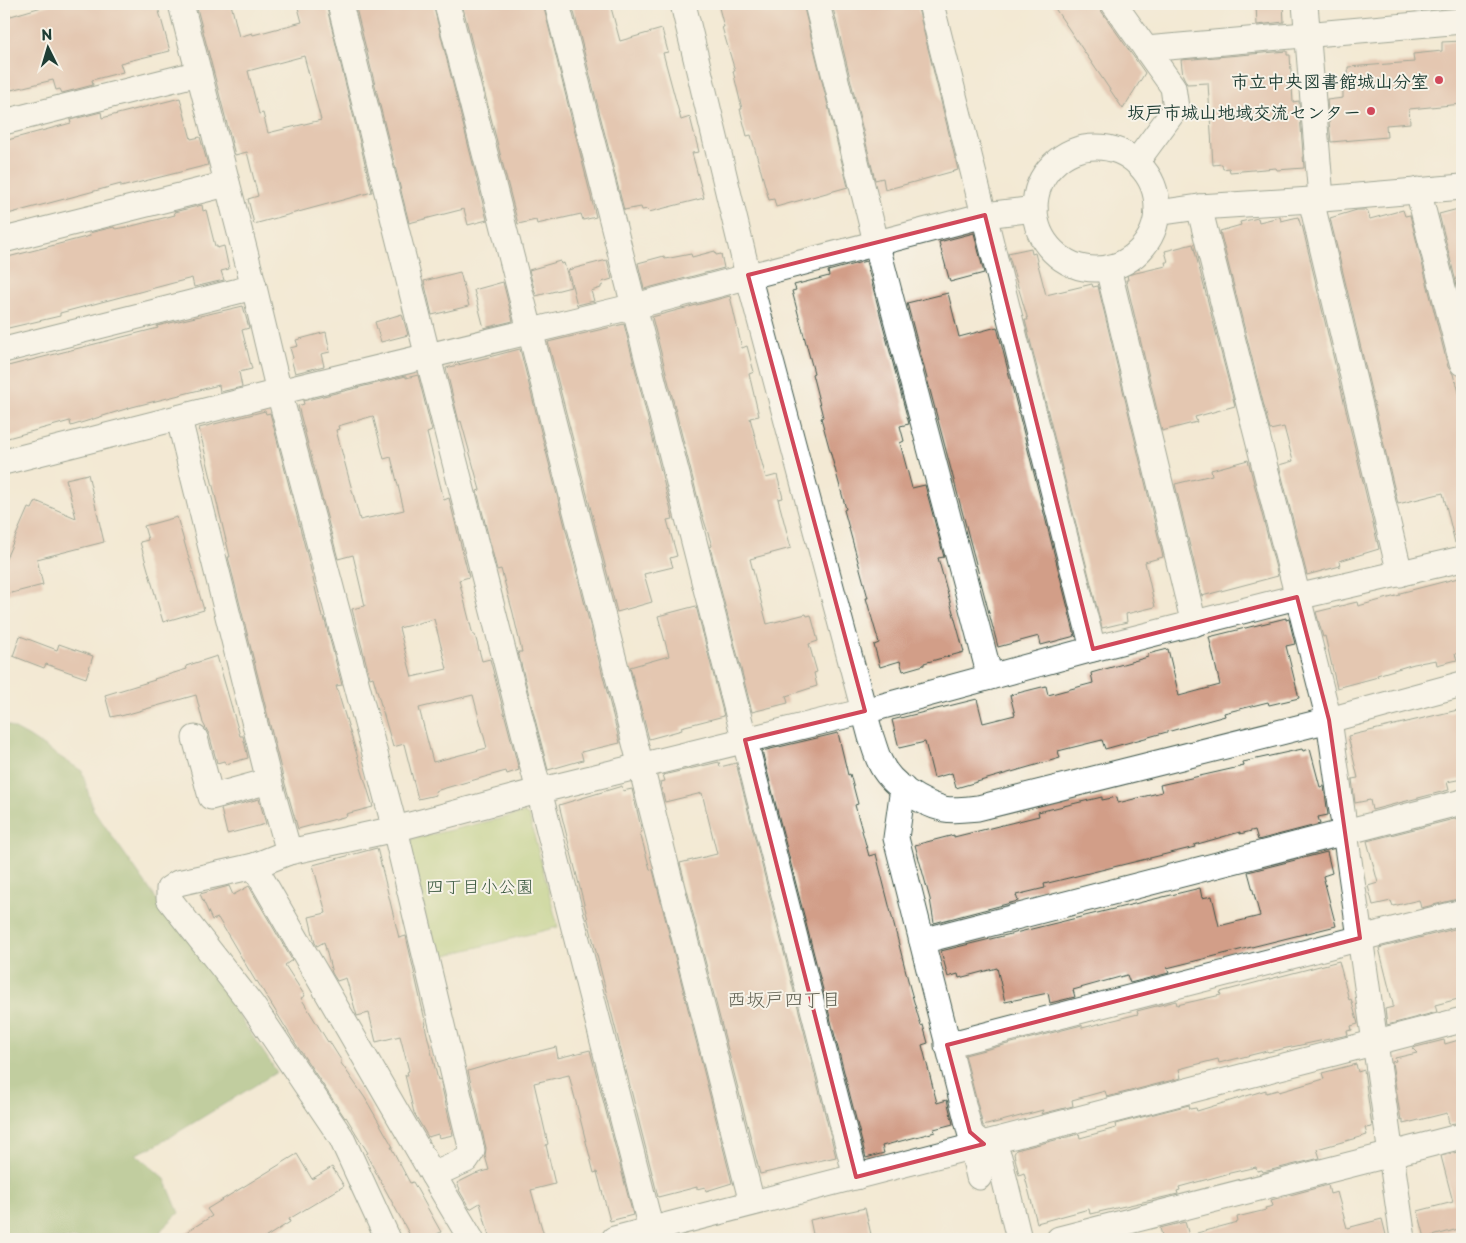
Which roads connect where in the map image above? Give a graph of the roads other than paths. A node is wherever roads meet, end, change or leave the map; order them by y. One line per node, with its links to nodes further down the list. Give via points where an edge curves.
1 (181, 4): 13 (street)
2 (340, 4): 32 (street)
3 (446, 4): 30 (street)
4 (557, 4): 29 (street)
5 (683, 4): 27 (street)
6 (817, 4): 25 (street)
7 (931, 4): 23 (street)
8 (1114, 4): 12 (street)
9 (1304, 4): 11 (street)
10 (1451, 16): 11 (street)
11 (1306, 34): 12 (street); 19 (street)
12 (1146, 49): 15 (street, via 1173,88 1176,108)
13 (199, 73): 14 (street); 16 (street)
14 (4, 122)
15 (1136, 161): 21 (street, via 1104,148 1085,148 1067,155 1052,166 1041,181); 22 (street, via 1151,181)
16 (227, 184): 24 (street); 28 (street)
17 (1462, 186): 18 (street)
18 (1418, 190): 19 (street); 33 (street)
19 (1316, 199): 20 (street); 38 (street)
20 (1199, 207): 22 (street); 39 (street)
21 (1035, 209): 23 (street); 26 (street, via 1040,232 1062,259 1084,268)
22 (1157, 213): 26 (street, via 1152,232 1142,249 1126,261)
23 (985, 215): 25 (street); 41 (street)
24 (4, 240)
25 (876, 242): 27 (street); 42 (street)
26 (1108, 268): 40 (street)
27 (748, 275): 29 (street); 44 (street)
28 (254, 287): 31 (street); 34 (street)
29 (635, 306): 30 (street); 47 (street)
30 (530, 331): 32 (street); 48 (street)
31 (4, 350)
32 (428, 357): 34 (street); 51 (street)
33 (1462, 363)
34 (279, 392): 35 (street); 53 (street)
35 (179, 418): 36 (street); 49 (street)
36 (4, 462)
37 (1462, 560): 38 (street)
38 (1400, 574): 39 (street)
39 (1297, 598): 40 (street); 45 (street)
40 (1194, 624): 41 (street)
41 (1093, 649): 42 (street)
42 (990, 676): 44 (street)
43 (1462, 684): 45 (street)
44 (865, 711): 47 (street); 50 (street, via 881,764)
45 (1329, 720): 50 (street, via 978,808 945,809); 54 (street)
46 (195, 738): 49 (street, via 211,797)
47 (745, 740): 48 (street); 67 (street)
48 (641, 766): 51 (street); 69 (street)
49 (269, 781): 55 (street)
50 (903, 788): 59 (street, via 896,838)
51 (538, 791): 53 (street); 70 (street)
52 (1462, 802): 54 (street)
53 (395, 829): 55 (street); 66 (street, via 472,1151 466,1160)
54 (1345, 833): 58 (street); 59 (street)
55 (288, 852): 56 (street)
56 (254, 866): 66 (street); 72 (street, via 178,883 169,889 169,899 252,1006 341,1137)
57 (1462, 912): 58 (street)
58 (1360, 938): 61 (street); 62 (street)
59 (922, 941): 62 (street)
60 (1462, 1020): 61 (street)
61 (1374, 1042): 64 (street); 65 (street)
62 (947, 1045): 64 (street, via 970,1132)
63 (1462, 1136): 65 (street)
64 (978, 1145): 67 (street); 68 (street); 74 (street, via 994,1150 999,1157)
65 (1392, 1154): 75 (street); 76 (street)
66 (433, 1175): 73 (street)
67 (856, 1177): 69 (street)
68 (979, 1177)
69 (752, 1203): 70 (street)
70 (651, 1229): 71 (street)
71 (622, 1238)
72 (388, 1239)
73 (471, 1239)
74 (1019, 1239)
75 (1059, 1239)
76 (1403, 1239)

